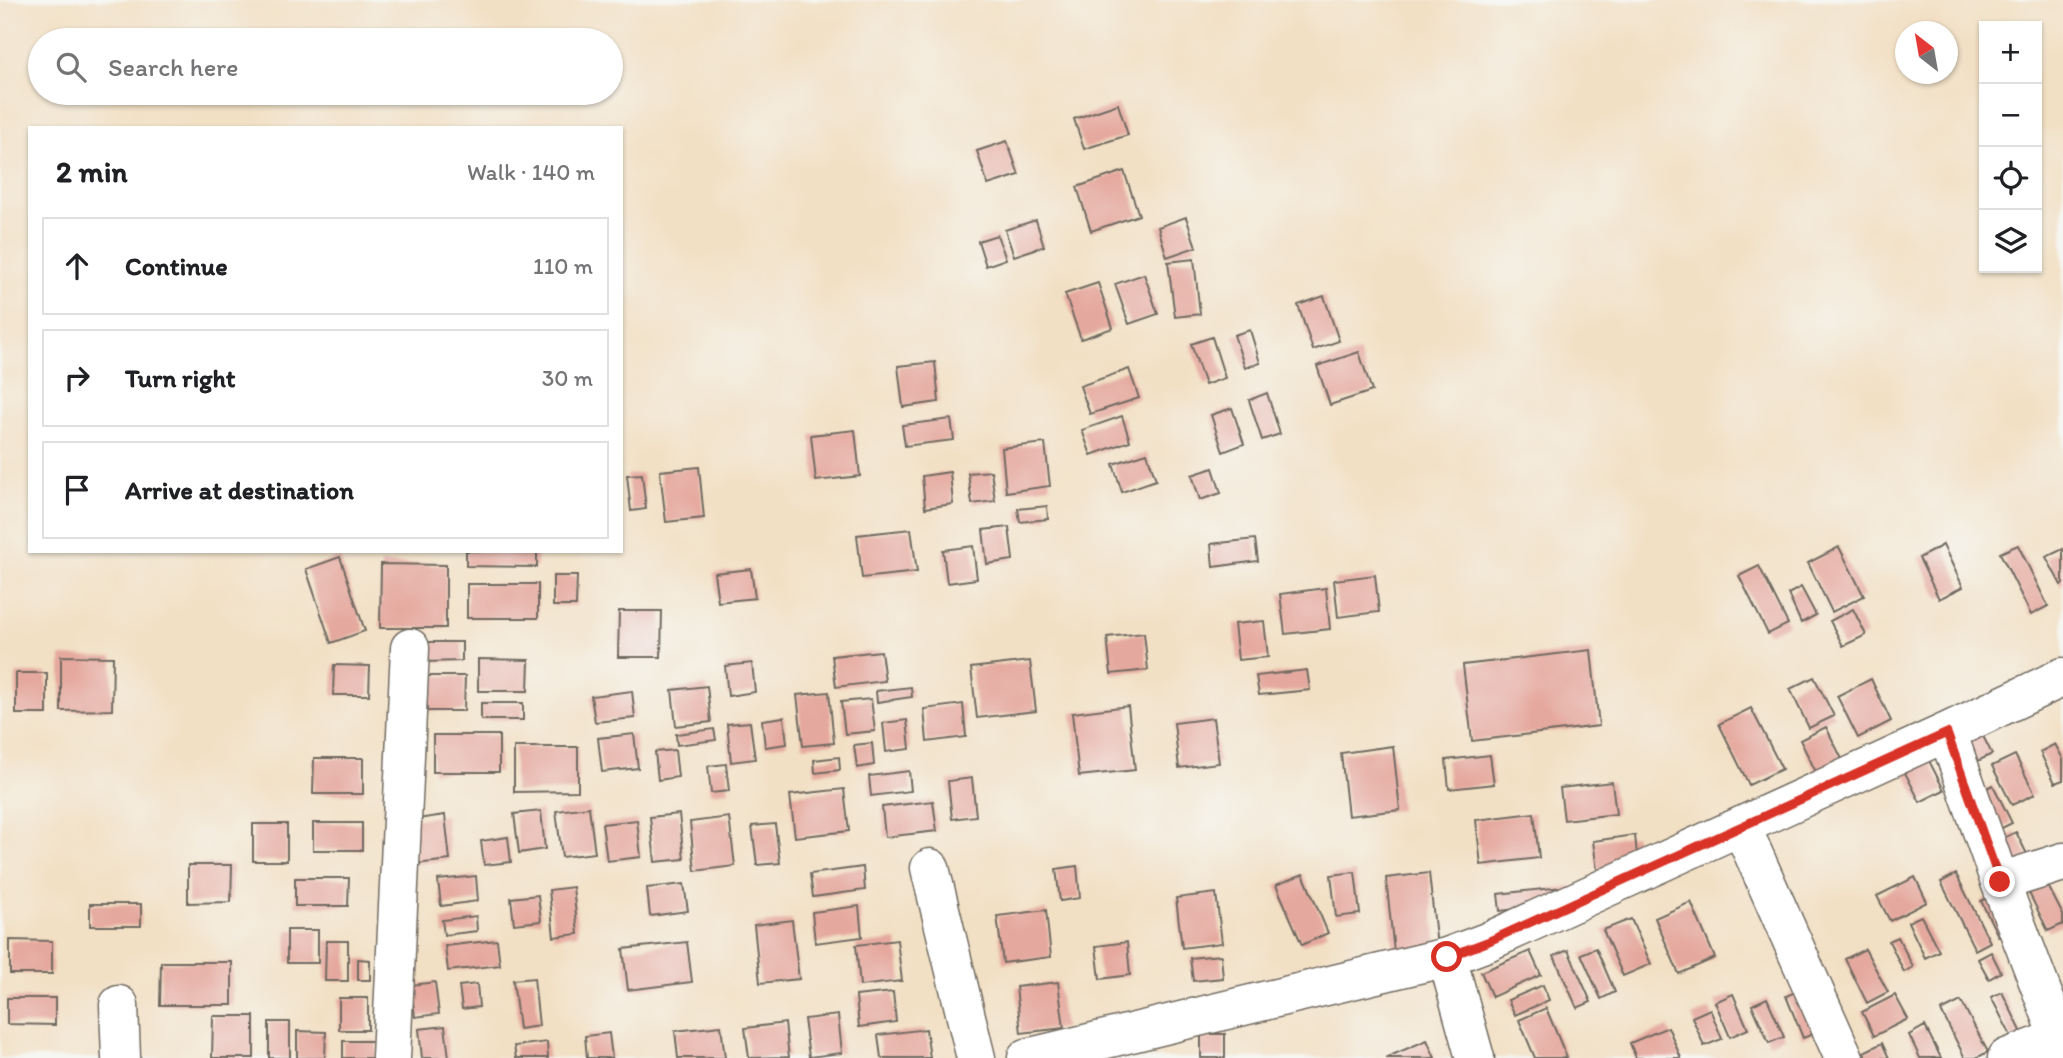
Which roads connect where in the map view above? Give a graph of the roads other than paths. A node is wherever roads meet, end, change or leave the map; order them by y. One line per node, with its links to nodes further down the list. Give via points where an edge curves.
1 (410, 648): 11 (street)
2 (2063, 677): 3 (street)
3 (1947, 733): 4 (street); 7 (street)
4 (1741, 826): 8 (street); 15 (street)
5 (2063, 862): 7 (street)
6 (930, 868): 12 (street)
7 (2000, 882): 16 (street, via 2054,1024 2045,1045)
8 (1447, 957): 13 (street); 14 (street)
9 (119, 1005): 10 (street)
10 (121, 1058)
11 (391, 1058)
12 (976, 1058)
13 (1027, 1058)
14 (1475, 1058)
15 (1844, 1058)
16 (2007, 1058)

